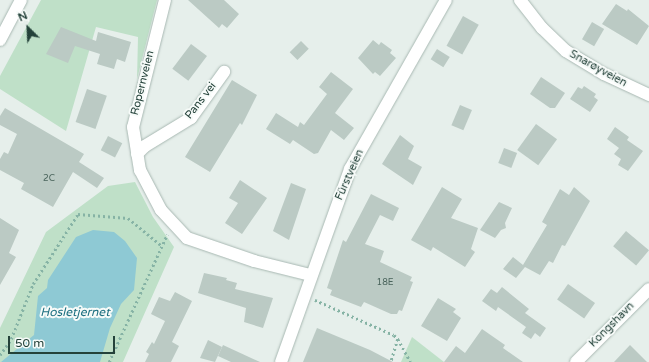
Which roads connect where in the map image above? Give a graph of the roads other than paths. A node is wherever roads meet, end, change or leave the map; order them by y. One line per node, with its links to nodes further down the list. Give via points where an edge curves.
1 (21, 0): 5 (street)
2 (165, 0): 8 (street, Ropernveien, via 135,113 133,127)
3 (446, 0): 9 (street, Fürstveien, via 350,169)
4 (520, 0): 7 (street, Snarøyveien, via 542,28 566,51 604,74)
5 (0, 40)
6 (224, 72): 8 (street, Pans vei, via 191,118 149,143)
7 (649, 95)
8 (137, 154): 9 (street, Ropernveien, via 147,184 161,210 187,238 254,261)
9 (310, 275): 11 (street, Fürstveien)
10 (649, 289): 12 (street, Kongshavn)
11 (281, 362)
12 (576, 362)

